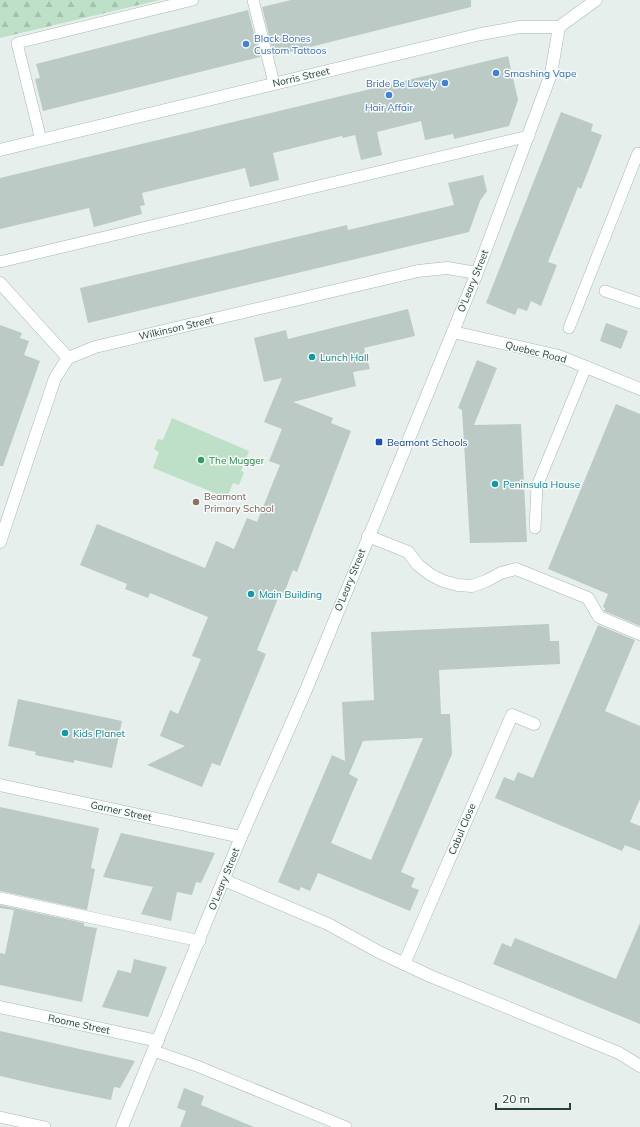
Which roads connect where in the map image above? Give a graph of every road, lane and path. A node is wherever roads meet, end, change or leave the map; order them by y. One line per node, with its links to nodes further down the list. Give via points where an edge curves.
1 (193, 0): 7 (lane, via 17,43)
2 (253, 0): 5 (lane)
3 (596, 0): 4 (street)
4 (559, 27): 5 (street, Norris Street, via 501,30); 6 (street, O'Leary Street, via 551,74)
5 (274, 83): 7 (street, Norris Street)
6 (529, 136): 10 (lane); 11 (street, O'Leary Street)
7 (41, 140): 8 (street, Norris Street)
8 (0, 150)
9 (640, 154): 15 (lane, via 638,153)
10 (0, 262)
11 (477, 273): 16 (street, O'Leary Street); 17 (street, Wilkinson Street, via 447,268 418,271 95,347)
12 (0, 283): 17 (street)
13 (605, 291): 14 (lane)
14 (640, 304)
15 (569, 328)
16 (453, 332): 18 (street, Quebec Road, via 559,356); 21 (street, O'Leary Street)
17 (68, 358): 22 (street, via 55,378)
18 (586, 367): 19 (street, Quebec Road); 20 (lane, via 537,486)
19 (640, 389)
20 (535, 528)
21 (368, 536): 23 (street, via 408,552 431,575 458,585 472,586 486,582 501,573 516,570 588,598 599,617); 26 (street, O'Leary Street, via 306,690)
22 (0, 542)
23 (640, 634)
24 (534, 724): 30 (street, Cabul Close, via 512,715)
25 (0, 785): 26 (street, Garner Street)
26 (241, 837): 27 (street, O'Leary Street)
27 (224, 880): 29 (street, O'Leary Street); 30 (street, via 328,924)
28 (0, 898): 29 (lane)
29 (200, 941): 32 (street, O'Leary Street)
30 (404, 964): 33 (street, via 619,1053)
31 (0, 1007): 32 (street, Roome Street)
32 (156, 1046): 36 (street, O'Leary Street); 37 (lane, via 197,1066)
33 (640, 1066)
34 (0, 1117): 35 (lane)
35 (45, 1127)
36 (122, 1127)
37 (346, 1127)

